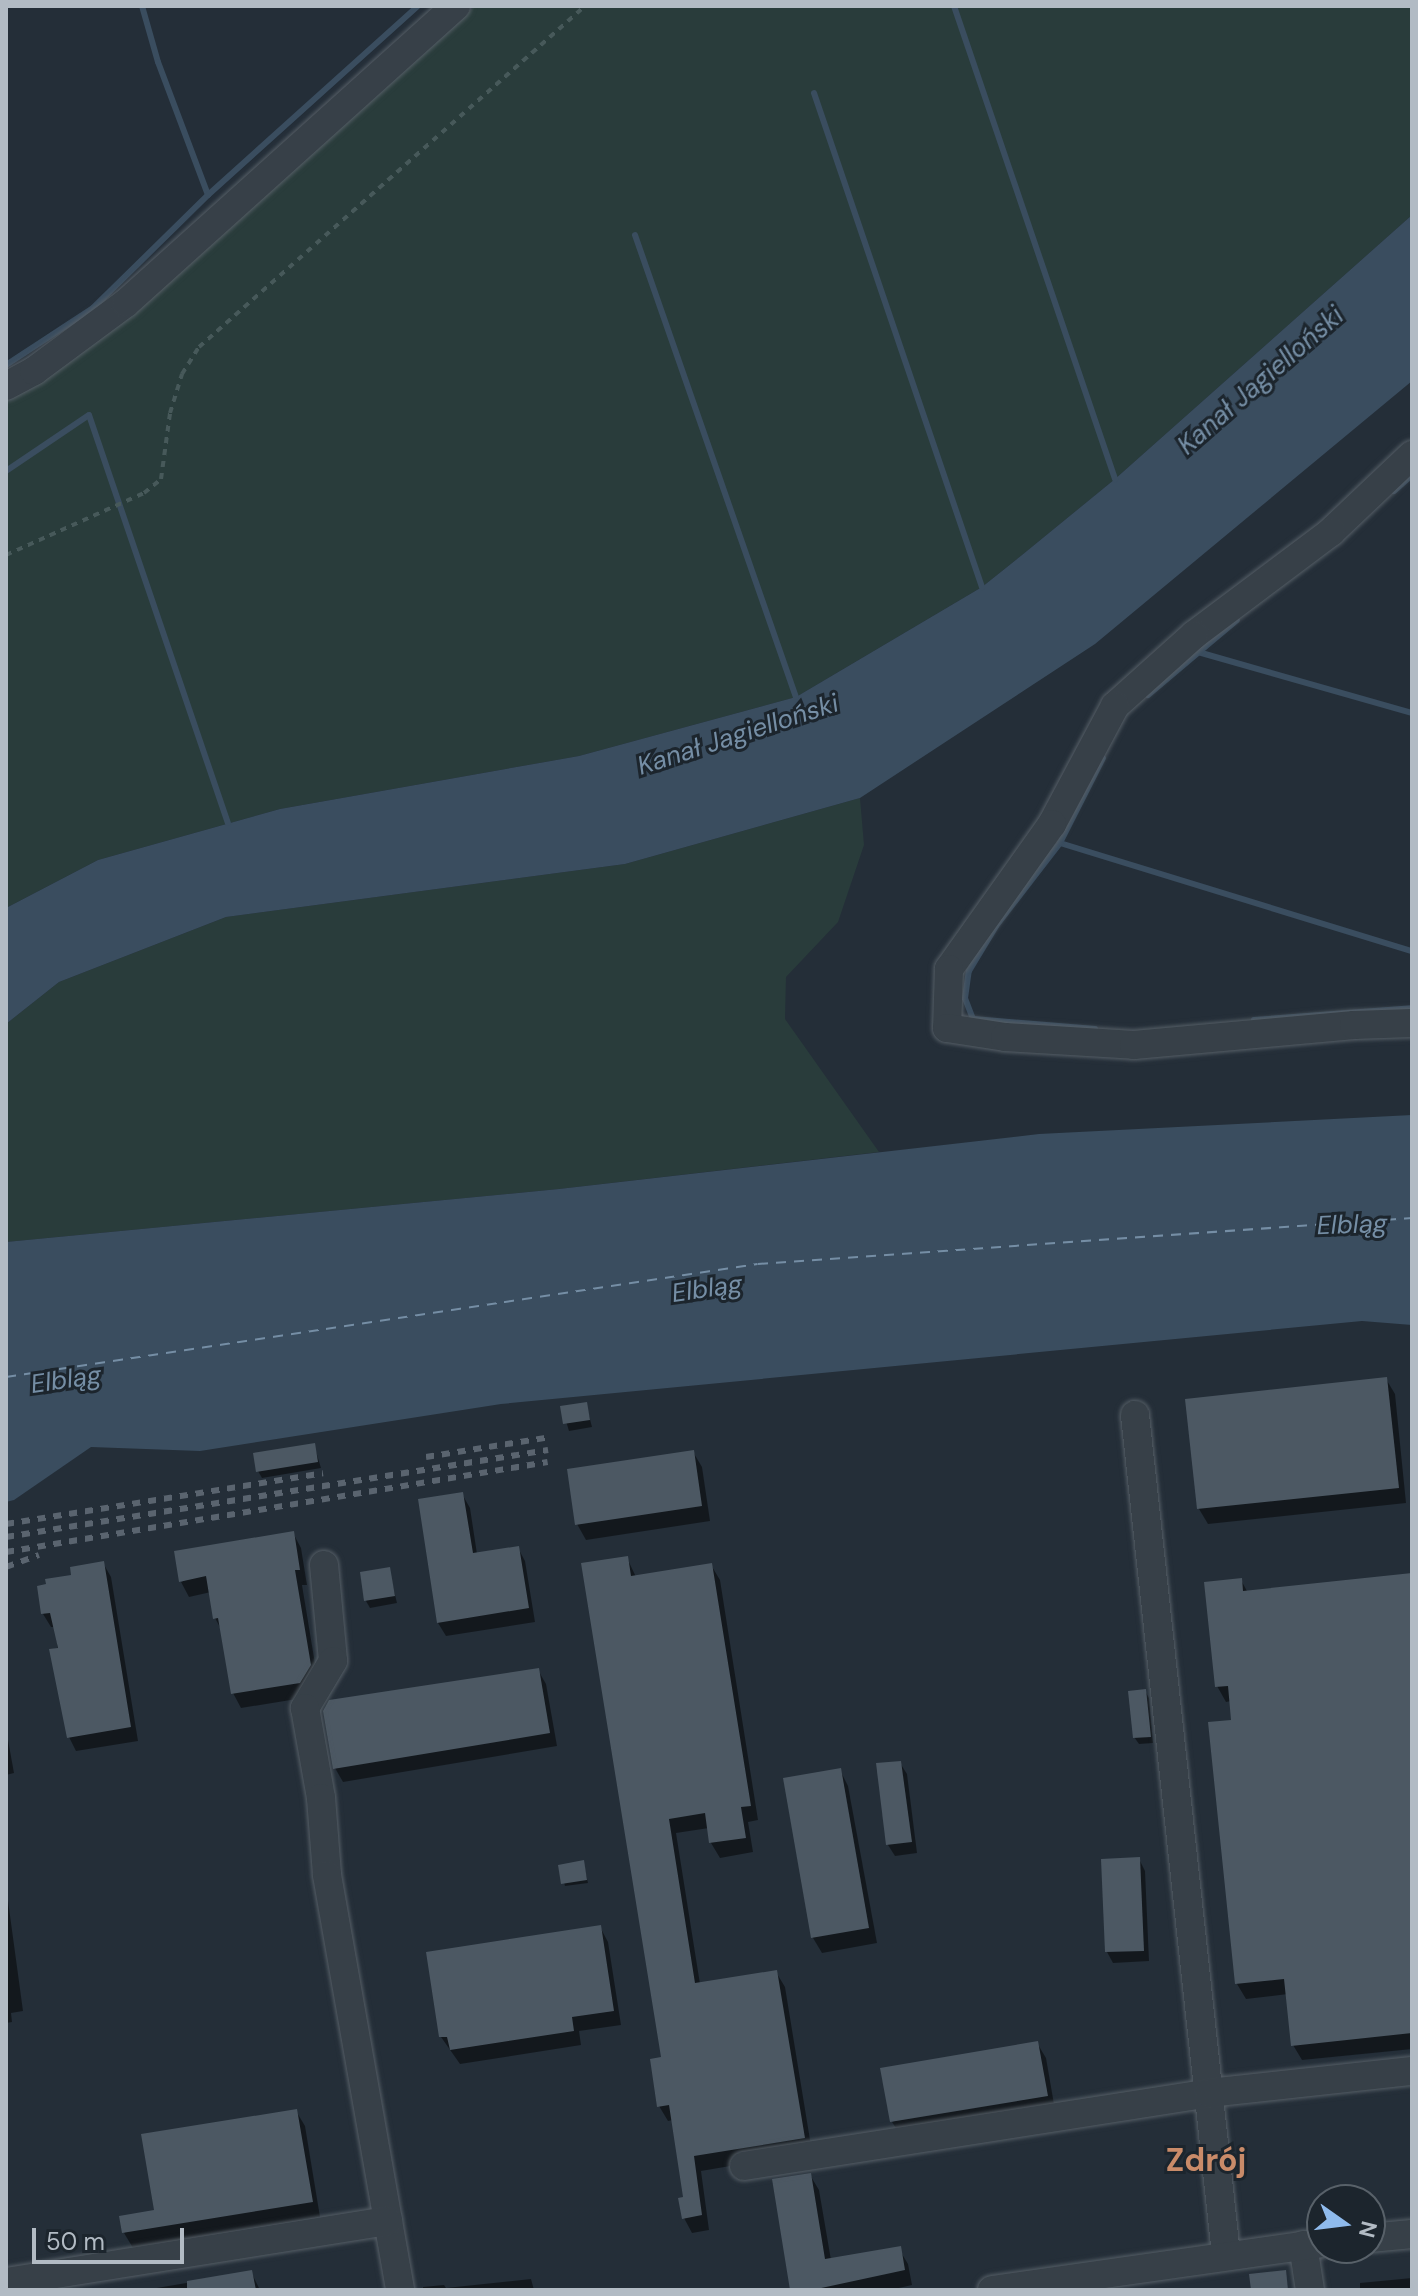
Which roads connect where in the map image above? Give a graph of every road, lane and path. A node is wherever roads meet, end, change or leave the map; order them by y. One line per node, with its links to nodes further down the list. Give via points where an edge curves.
1 (456, 6): 3 (street, via 126,303)
2 (585, 6): 5 (path, via 199,347 182,374 170,413 161,479 144,493)
3 (6, 386)
4 (1412, 455): 6 (street, via 1331,532 1194,635 1115,706 1052,824 949,969 947,1028 1134,1045)
5 (6, 555)
6 (1412, 1023)
7 (1135, 1415): 10 (street)
8 (324, 1565): 12 (street, via 333,1661 305,1708 321,1798 327,1875)
9 (1412, 2071): 10 (street)
10 (1209, 2093): 11 (street); 16 (street)
11 (744, 2166)
12 (388, 2221): 18 (street); 19 (street)
13 (1412, 2234): 14 (street)
14 (1386, 2236)
15 (1306, 2245): 16 (street)
16 (1226, 2254): 20 (street)
17 (1312, 2264): 21 (street)
18 (6, 2282)
19 (400, 2290)
20 (992, 2290)
21 (1310, 2290)

